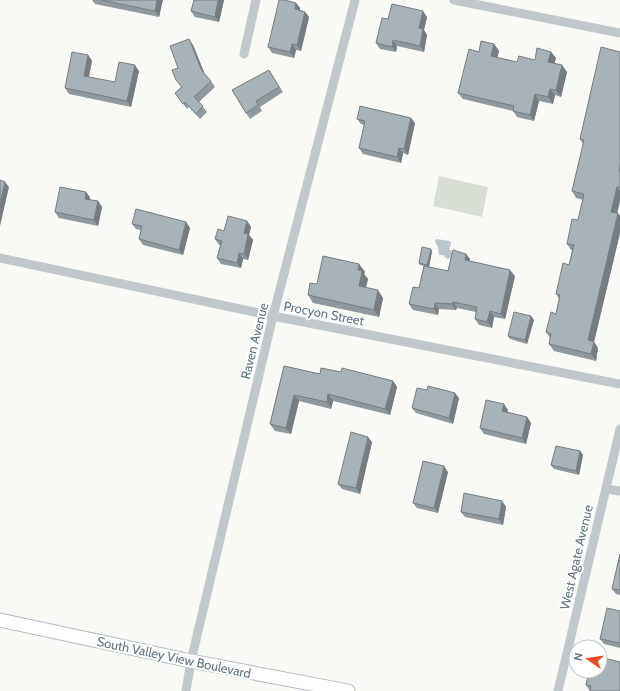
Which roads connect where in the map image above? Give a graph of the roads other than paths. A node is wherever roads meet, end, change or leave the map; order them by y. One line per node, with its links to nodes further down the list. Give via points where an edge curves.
1 (256, 0): 5 (street)
2 (355, 0): 7 (street, Raven Avenue)
3 (454, 0): 4 (street)
4 (620, 33)
5 (244, 54)
6 (0, 258): 7 (street, Procyon Street)
7 (273, 316): 8 (street, Procyon Street); 13 (street, Raven Avenue)
8 (620, 384)
9 (620, 430): 10 (street, West Agate Avenue)
10 (606, 489): 11 (street); 16 (street, West Agate Avenue)
11 (620, 491)
12 (0, 620): 13 (main road, South Valley View Boulevard)
13 (191, 661): 14 (street, Raven Avenue); 15 (main road, South Valley View Boulevard)
14 (186, 691)
15 (348, 691)
16 (558, 691)

